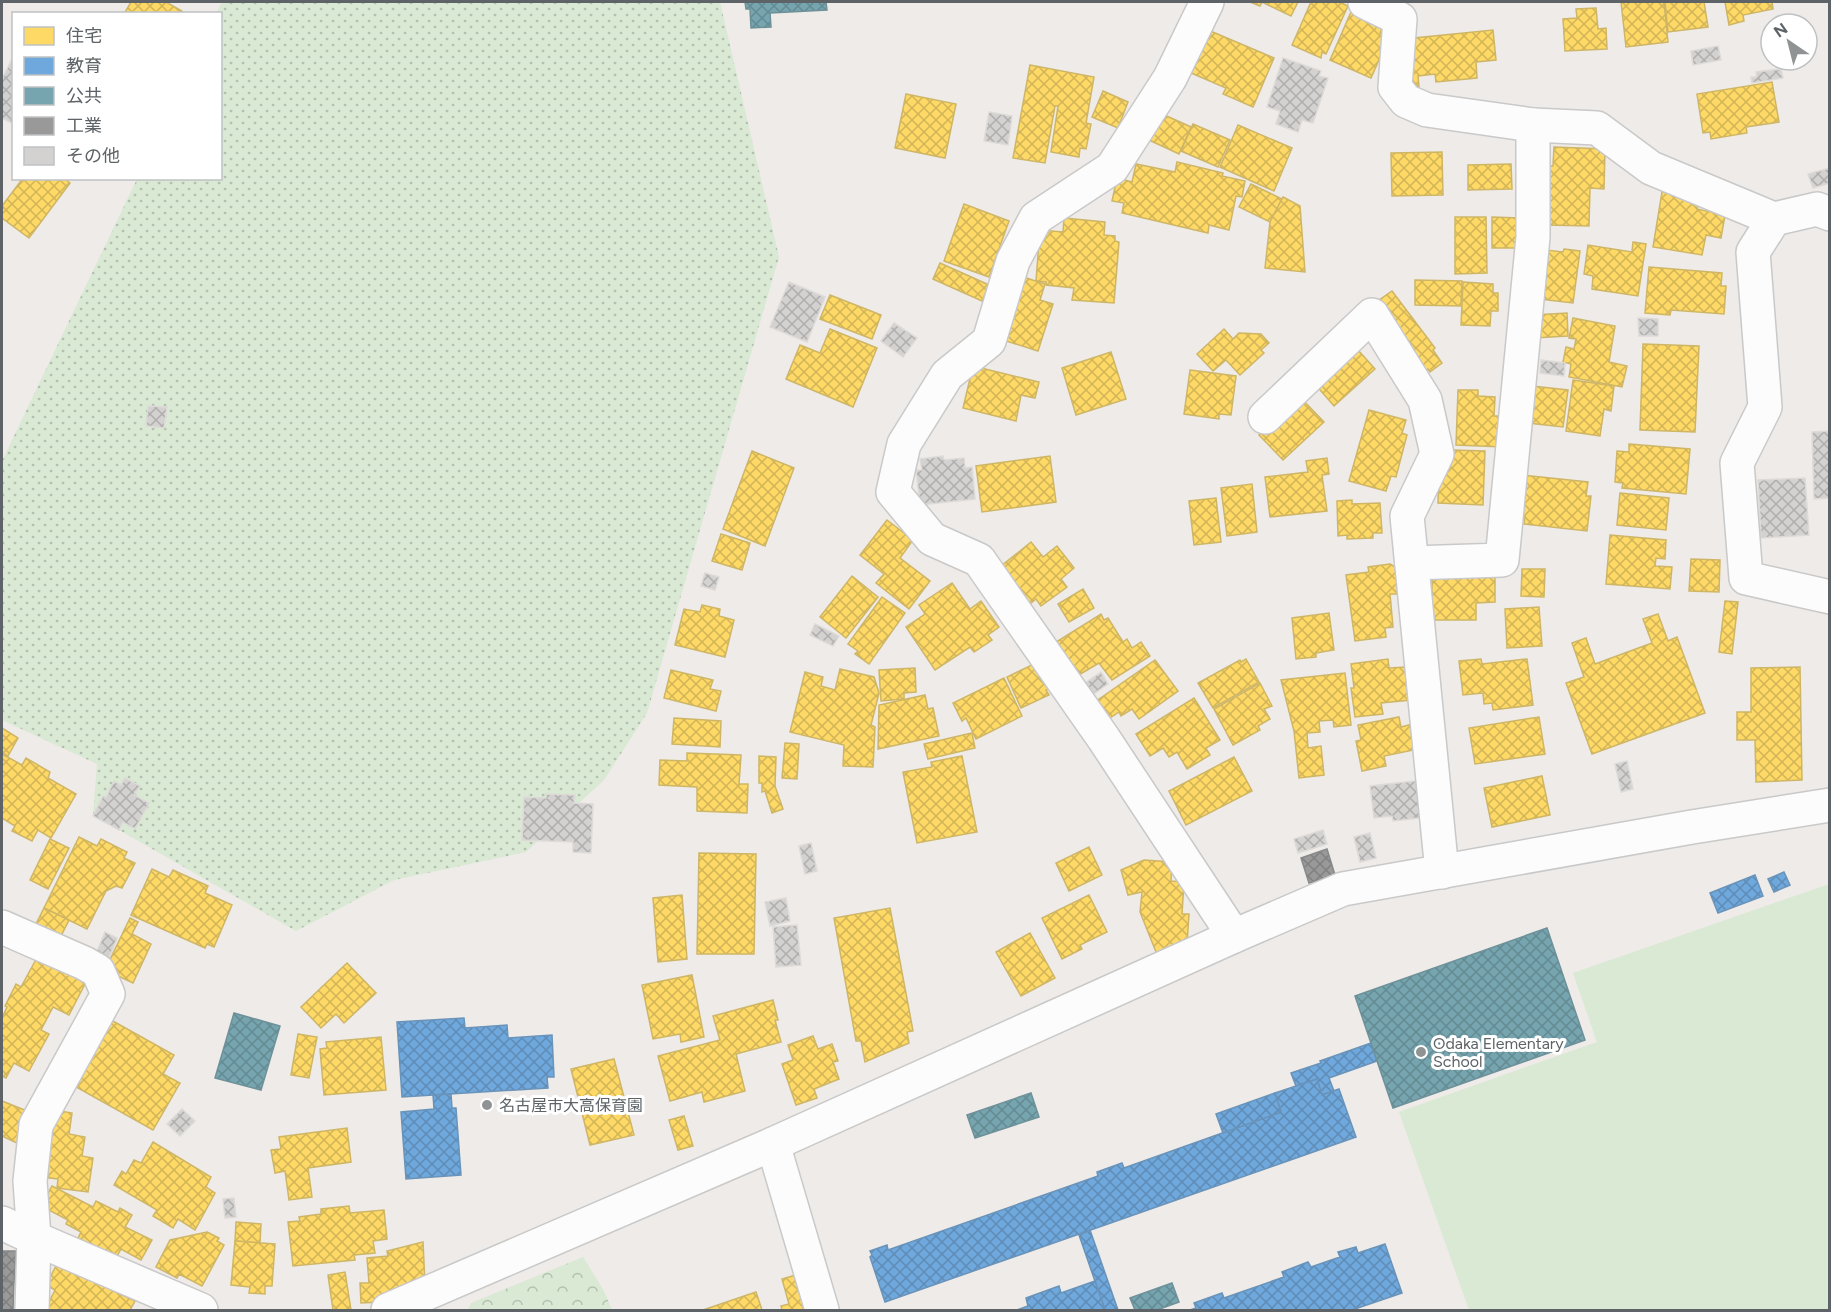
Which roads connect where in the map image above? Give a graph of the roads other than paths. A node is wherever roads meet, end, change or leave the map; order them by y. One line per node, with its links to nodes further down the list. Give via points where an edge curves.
1 (1207, 2): 12 (street, via 1170,78 1112,168 1035,218 1013,261 989,341 947,375 904,444 893,492 932,539 980,560)
2 (1365, 2): 3 (street, via 1400,19 1395,87 1406,101 1428,110)
3 (1533, 125): 5 (street, via 1597,128 1651,168); 7 (street, via 1533,237 1502,560)
4 (1830, 214): 5 (street, via 1817,209)
5 (1774, 219): 8 (street, via 1752,252 1765,407 1737,463 1746,578)
6 (1265, 417): 7 (street, via 1372,315 1425,400 1437,454 1407,516)
7 (1412, 563): 10 (street)
8 (1830, 597)
9 (1830, 805): 10 (street)
10 (1442, 872): 12 (street, via 1343,889)
11 (2, 927): 15 (street, via 98,971 108,994 36,1125 30,1181)
12 (1234, 936): 13 (street)
13 (773, 1143): 18 (street); 19 (street)
14 (2, 1222): 15 (street)
15 (34, 1238): 16 (street); 17 (street)
16 (32, 1311)
17 (201, 1311)
18 (388, 1311)
19 (822, 1311)

